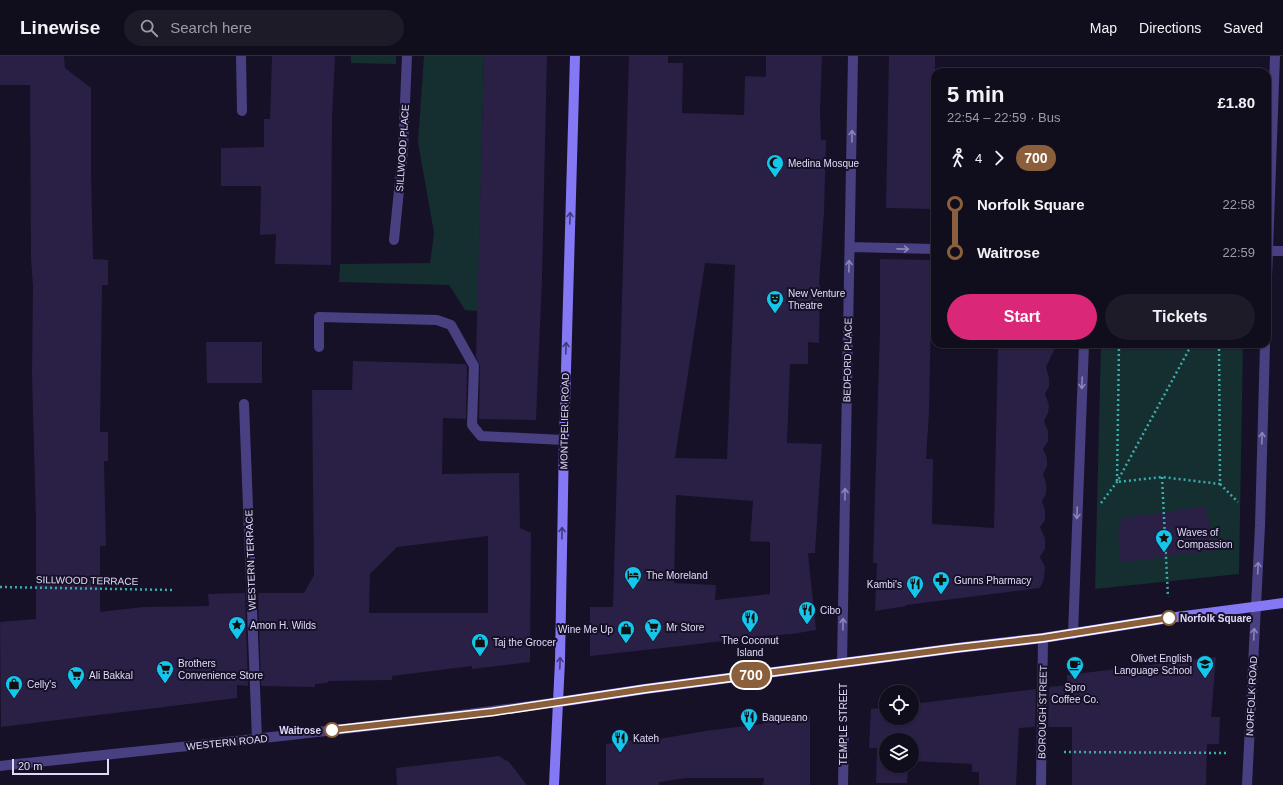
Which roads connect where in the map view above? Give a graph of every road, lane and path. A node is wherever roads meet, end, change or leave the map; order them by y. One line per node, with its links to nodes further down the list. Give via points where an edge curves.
1 (241, 56): 6 (street)
2 (407, 56): 8 (street, SILLWOOD PLACE, via 403,150)
3 (575, 56): 20 (main road, MONTPELIER ROAD, one-way to 3)
4 (853, 56): 9 (street, BEDFORD PLACE, one-way to 4)
5 (1275, 56): 7 (street)
6 (242, 111)
7 (1271, 154)
8 (394, 240)
9 (850, 247): 10 (street, one-way to 10); 33 (street, BEDFORD PLACE, one-way to 9)
10 (931, 249)
11 (1271, 251): 12 (street)
12 (1283, 251)
13 (319, 347): 20 (street, via 319,317 437,320 451,325 474,366 472,425 482,436)
14 (1084, 348): 31 (street, one-way to 31)
15 (1119, 348): 22 (path)
16 (1190, 348): 22 (path)
17 (1219, 348): 23 (path)
18 (1265, 348): 25 (street, one-way to 18)
19 (244, 404): 36 (street, WESTERN TERRACE)
20 (564, 440): 34 (main road, MONTPELIER ROAD, one-way to 20)
21 (1162, 478): 22 (path); 23 (path); 30 (path)
22 (1117, 482): 24 (path)
23 (1220, 484): 25 (path)
24 (1099, 505)
25 (1260, 526): 29 (street, one-way to 25)
26 (0, 587): 27 (path, SILLWOOD TERRACE)
27 (173, 590)
28 (1283, 603): 29 (main road)
29 (1255, 607): 30 (main road); 38 (street, NORFOLK ROAD, one-way to 29)
30 (1169, 618): 31 (main road)
31 (1073, 634): 32 (main road, WESTERN ROAD)
32 (1043, 638): 33 (main road, WESTERN ROAD); 37 (street, BOROUGH STREET)
33 (842, 663): 34 (main road, WESTERN ROAD); 35 (path, TEMPLE STREET)
34 (559, 702): 36 (street, WESTERN ROAD); 40 (main road, MONTPELIER ROAD)
35 (844, 736): 41 (street, TEMPLE STREET)
36 (257, 739): 39 (street, WESTERN ROAD)
37 (1042, 752): 38 (path); 42 (street, BOROUGH STREET)
38 (1248, 752): 43 (street, NORFOLK ROAD)
39 (0, 766)
40 (554, 785)
41 (843, 785)
42 (1041, 785)
43 (1247, 785)

